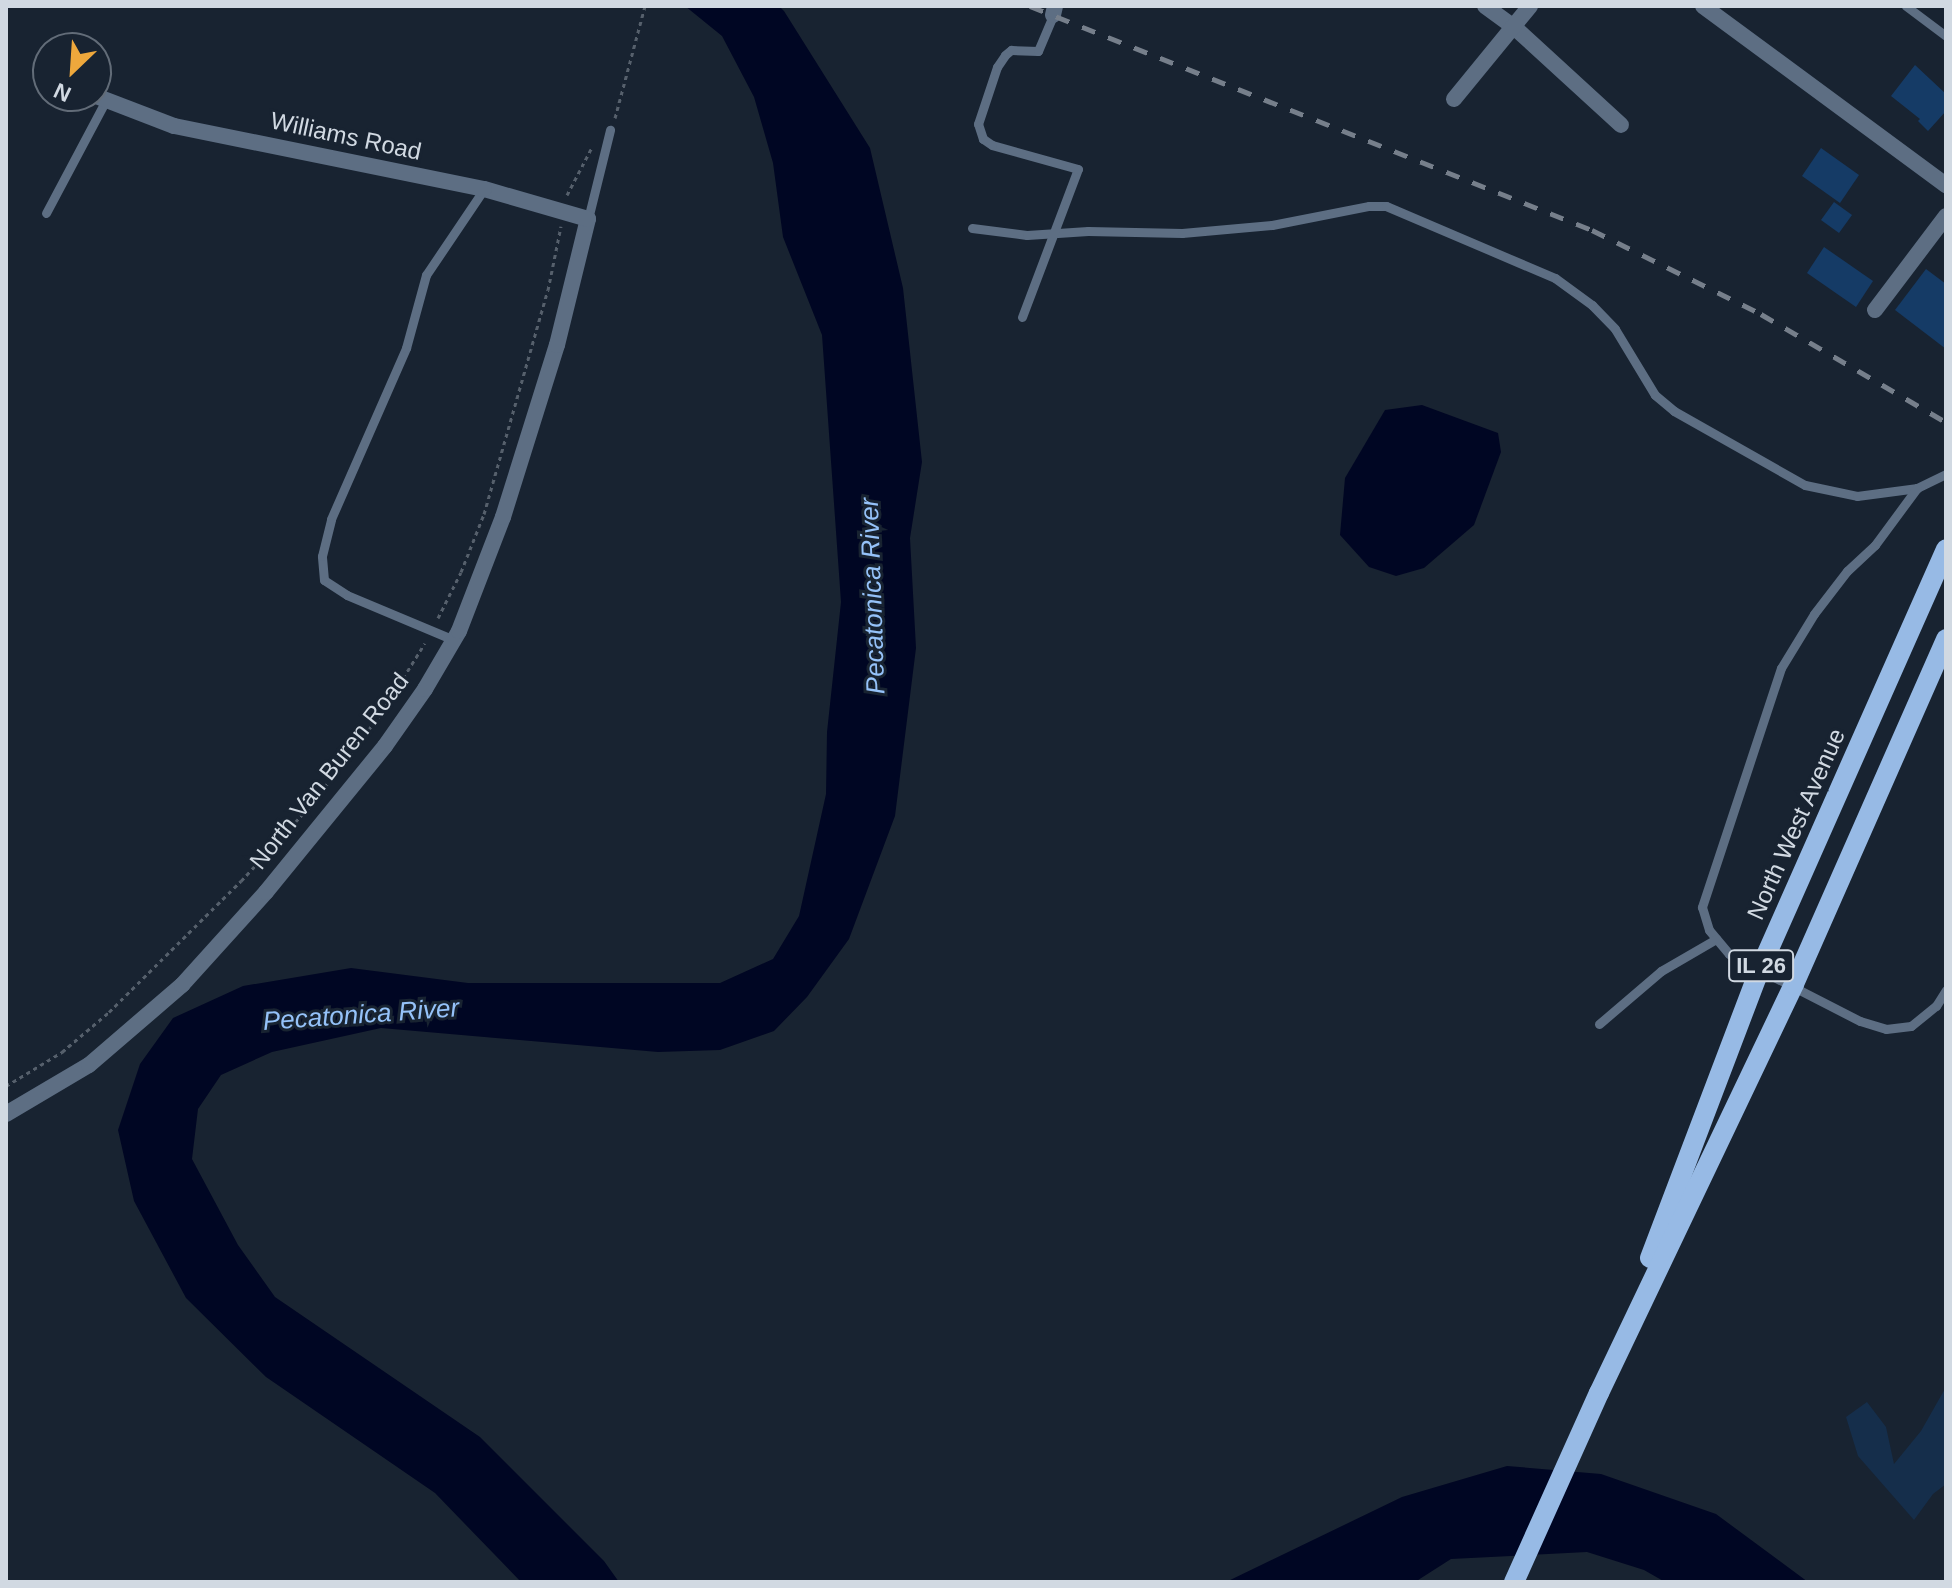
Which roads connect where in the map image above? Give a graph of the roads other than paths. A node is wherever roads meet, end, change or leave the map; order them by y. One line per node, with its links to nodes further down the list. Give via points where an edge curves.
1 (1485, 6): 6 (street)
2 (1530, 6): 6 (street)
3 (1703, 6): 13 (street)
4 (1906, 6): 7 (lane)
5 (1054, 11): 19 (lane, via 1038,51 1011,50 1005,55 978,124 983,139 992,145 1078,169)
6 (1514, 27): 8 (street); 11 (street)
7 (1946, 36)
8 (1454, 99)
9 (112, 102): 14 (street, Williams Road, via 174,126)
10 (94, 112): 15 (lane)
11 (1621, 125)
12 (610, 130): 17 (lane)
13 (1946, 185)
14 (484, 189): 17 (street, Williams Road); 26 (lane, via 426,275 406,348 331,519 322,556 324,580 347,595)
15 (46, 213)
16 (1946, 216): 20 (street)
17 (588, 219): 26 (street, North Van Buren Road, via 557,345 507,503)
18 (972, 228): 19 (lane)
19 (1054, 233): 21 (lane); 23 (lane, via 1182,233 1386,206 1555,278 1615,329 1644,379 1674,411 1805,485 1857,496)
20 (1875, 310)
21 (1022, 317)
22 (1946, 474): 23 (lane)
23 (1917, 488): 27 (lane, via 1814,614 1781,668 1707,885 1702,915)
24 (1946, 549): 28 (main road, North West Avenue / IL 26)
25 (1946, 639): 29 (main road, North West Avenue / IL 26)
26 (454, 640): 32 (street, North Van Buren Road, via 385,746 182,985 89,1065)
27 (1716, 939): 28 (lane, via 1729,954); 31 (lane, via 1661,971)
28 (1760, 969): 29 (lane); 33 (main road, North West Avenue / IL 26)
29 (1794, 984): 30 (lane, via 1860,1021 1898,1029 1924,1017); 33 (main road, North West Avenue / IL 26)
30 (1946, 990)
31 (1599, 1024)
32 (6, 1114)
33 (1599, 1393): 34 (main road, North West Avenue / IL 26)
34 (1514, 1582)

